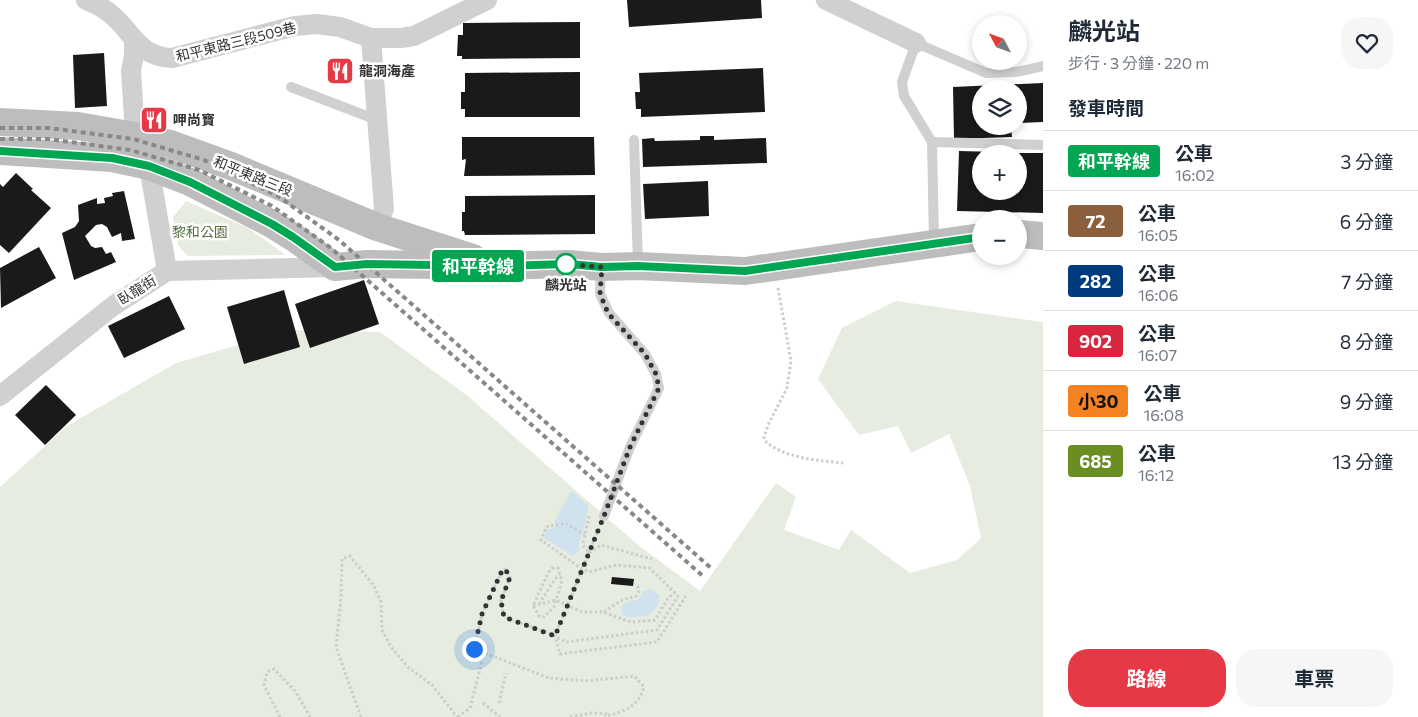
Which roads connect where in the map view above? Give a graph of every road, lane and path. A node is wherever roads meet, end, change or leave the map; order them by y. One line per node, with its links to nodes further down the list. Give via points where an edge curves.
1 (86, 0): 5 (street, 和平東路三段509巷, via 114,16)
2 (487, 0): 4 (street, 和平東路三段509巷, via 414,36)
3 (826, 0): 6 (street)
4 (371, 38): 5 (street, 和平東路三段509巷, via 340,27 295,26 172,58 162,58); 9 (street)
5 (134, 41): 11 (street, via 131,71)
6 (916, 43): 7 (lane, via 986,73 1017,72); 13 (lane, via 902,82 904,96)
7 (1043, 66)
8 (291, 87): 9 (lane)
9 (377, 120): 17 (street, via 384,209)
10 (0, 122): 11 (main road, 和平東路三段, via 78,126)
11 (135, 136): 16 (street); 17 (main road, 和平東路三段, via 170,144 231,166)
12 (634, 140): 24 (lane)
13 (932, 142): 14 (lane); 21 (lane)
14 (1043, 145)
15 (0, 151): 16 (main road, via 112,158)
16 (149, 166): 25 (main road, via 190,182 272,224); 28 (street)
17 (377, 227): 22 (main road, via 380,246); 23 (main road, 和平東路三段)
18 (1027, 235): 19 (main road)
19 (1043, 236)
20 (972, 238): 21 (main road, 和平東路三段)
21 (934, 242): 27 (main road, 和平東路三段)
22 (367, 264): 23 (main road, 和平東路三段); 25 (main road, 和平東路三段)
23 (499, 266): 26 (main road, 和平東路三段, via 569,264)
24 (638, 266): 26 (main road, 和平東路三段); 27 (main road, 和平東路三段, via 745,271)
25 (335, 267): 28 (street, 臥龍街)
26 (602, 267): 32 (lane, via 600,294 608,313 645,354 656,374 659,388 630,447)
27 (775, 267): 30 (path, via 791,361 787,388 768,425 765,441 781,452)
28 (167, 271): 29 (street, 臥龍街, via 113,306)
29 (0, 396)
30 (843, 463)
31 (589, 516): 33 (path)
32 (604, 516): 34 (path)
33 (585, 535): 34 (path, via 583,545); 36 (path, via 565,523 546,527 541,540)
34 (589, 553): 35 (path, via 601,545); 36 (path)
35 (652, 559)
36 (582, 569): 39 (path, via 589,572 616,565 650,568); 44 (path)
37 (560, 575): 41 (path, via 562,580); 42 (path); 43 (path, via 558,568 552,568)
38 (637, 584): 45 (path, via 639,591 636,596 622,600)
39 (676, 592): 45 (path, via 668,598 655,620 631,622); 46 (path, via 678,596 657,630 566,642)
40 (687, 594): 46 (path, via 657,642 560,654)
41 (556, 600): 42 (path); 43 (path, via 544,617 540,617); 44 (path)
42 (539, 604): 43 (path)
43 (533, 606)
44 (568, 606): 45 (path, via 582,612); 46 (path)
45 (603, 612)
46 (555, 636): 47 (path, via 504,617 501,601 510,577 505,569 482,614 474,649)
47 (484, 653): 51 (path, via 549,678 586,681 634,676 644,686 642,694 637,702); 55 (path, via 470,708)
48 (506, 674): 50 (path)
49 (483, 703): 56 (path)
50 (499, 703)
51 (613, 714): 57 (path, via 591,713); 58 (path)
52 (280, 717): 53 (path, via 264,685 267,672 274,669 296,692)
53 (310, 717)
54 (361, 717): 55 (path, via 336,647 342,559 350,556 374,586 381,602 382,630 391,647 408,667 433,686)
55 (458, 717)
56 (500, 717)
57 (570, 717)
58 (604, 717)

